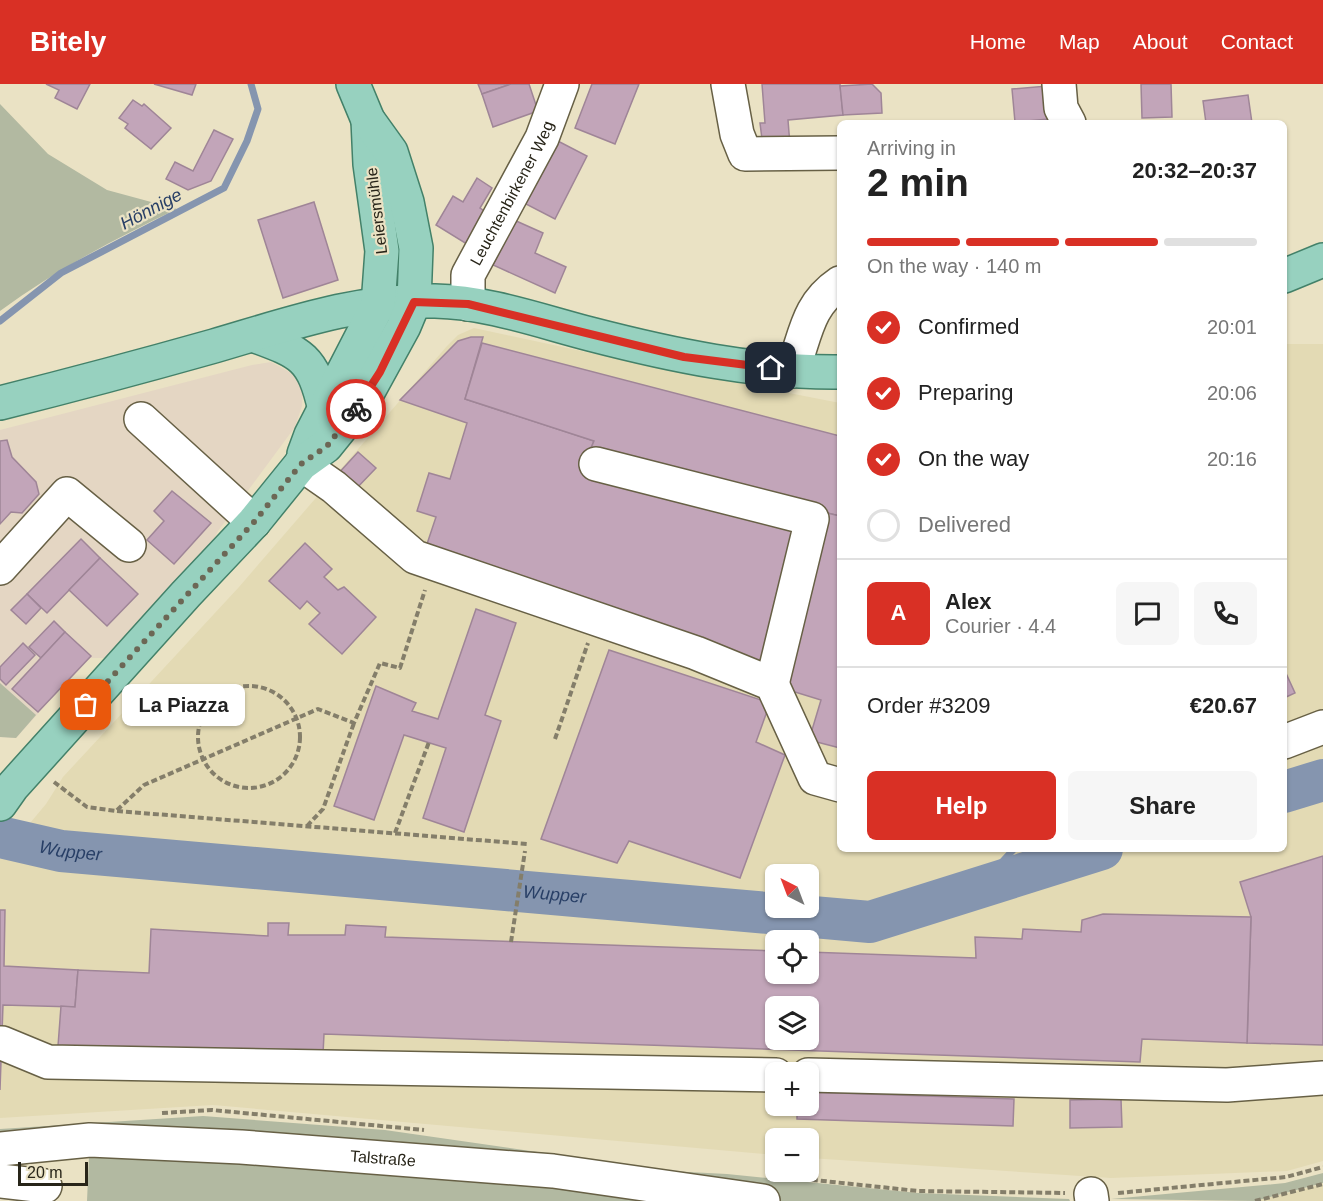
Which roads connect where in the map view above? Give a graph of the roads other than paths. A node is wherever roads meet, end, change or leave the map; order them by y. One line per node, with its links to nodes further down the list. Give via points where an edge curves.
1 (353, 84): 5 (main road, Leiersmühle)
2 (562, 84): 12 (street, Leuchtenbirkener Weg, via 542,138 468,275)
3 (728, 84): 7 (street, via 737,134 745,154)
4 (1059, 84): 6 (street, via 1061,108)
5 (368, 120): 11 (main road, Leiersmühle, via 391,152 407,202 416,248); 13 (main road, Leiersmühle, via 382,243)
6 (1067, 120)
7 (837, 153)
8 (1323, 260): 9 (main road)
9 (1287, 275)
10 (837, 285): 15 (street, via 810,314)
11 (414, 302): 12 (main road); 13 (main road); 20 (main road, Leiersmühle, via 364,399 327,446)
12 (468, 304): 15 (main road, via 684,357)
13 (378, 305): 14 (main road); 18 (main road, Leiersmühle)
14 (253, 334): 17 (main road); 18 (main road, via 285,346 303,358 314,370)
15 (792, 371): 16 (main road)
16 (837, 372)
17 (0, 403)
18 (325, 410): 20 (main road, Leiersmühle)
19 (141, 420): 22 (street)
20 (301, 464): 22 (main road, Leiersmühle); 25 (street, via 334,487 415,557 696,653)
21 (596, 464): 25 (street, via 812,519)
22 (254, 522): 29 (main road, Leiersmühle)
23 (129, 544): 24 (street, via 67,494)
24 (0, 568)
25 (772, 684): 28 (street, via 815,778)
26 (1323, 727): 27 (street)
27 (1287, 741)
28 (837, 784)
29 (14, 786)
30 (2, 1043): 31 (street, via 48,1062)
31 (765, 1075)
32 (819, 1075): 33 (street, via 1227,1085)
33 (1323, 1078)
34 (0, 1149): 37 (street, Talstraße, via 90,1140 241,1147 554,1171)
35 (0, 1181): 36 (street)
36 (45, 1186)
37 (763, 1201)

